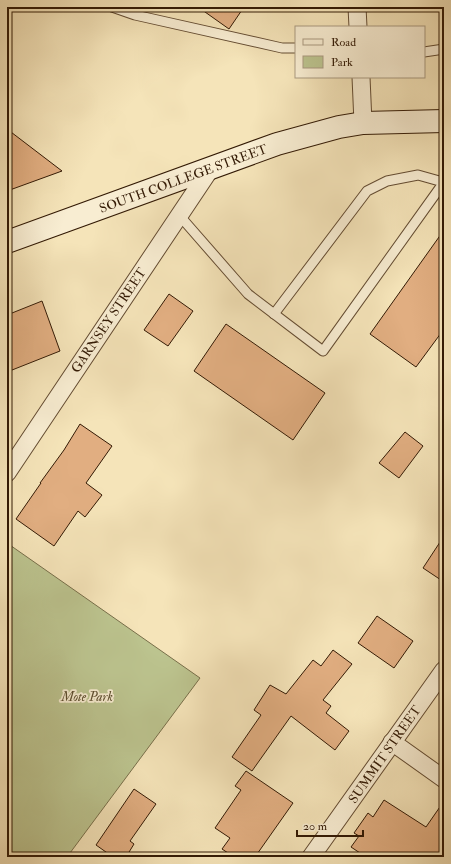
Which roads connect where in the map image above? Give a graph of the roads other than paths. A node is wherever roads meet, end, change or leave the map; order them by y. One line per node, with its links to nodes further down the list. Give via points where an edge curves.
1 (112, 7): 4 (lane, via 135,15 282,48)
2 (357, 7): 3 (street)
3 (358, 26)
4 (295, 48)
5 (444, 49): 6 (lane)
6 (425, 52)
7 (361, 78): 9 (street)
8 (444, 121): 9 (street, SOUTH COLLEGE STREET)
9 (363, 123): 10 (street, SOUTH COLLEGE STREET, via 277,144)
10 (211, 168): 12 (street, GARNSEY STREET); 13 (street, SOUTH COLLEGE STREET)
11 (444, 182): 14 (lane, via 418,175 388,181 367,191); 14 (lane, via 323,350)
12 (179, 215): 14 (lane, via 248,294); 15 (street, GARNSEY STREET)
13 (7, 242)
14 (274, 314)
15 (7, 473)
16 (444, 670): 17 (street, SUMMIT STREET)
17 (392, 742): 18 (street); 19 (street, SUMMIT STREET)
18 (444, 779)
19 (311, 857)

